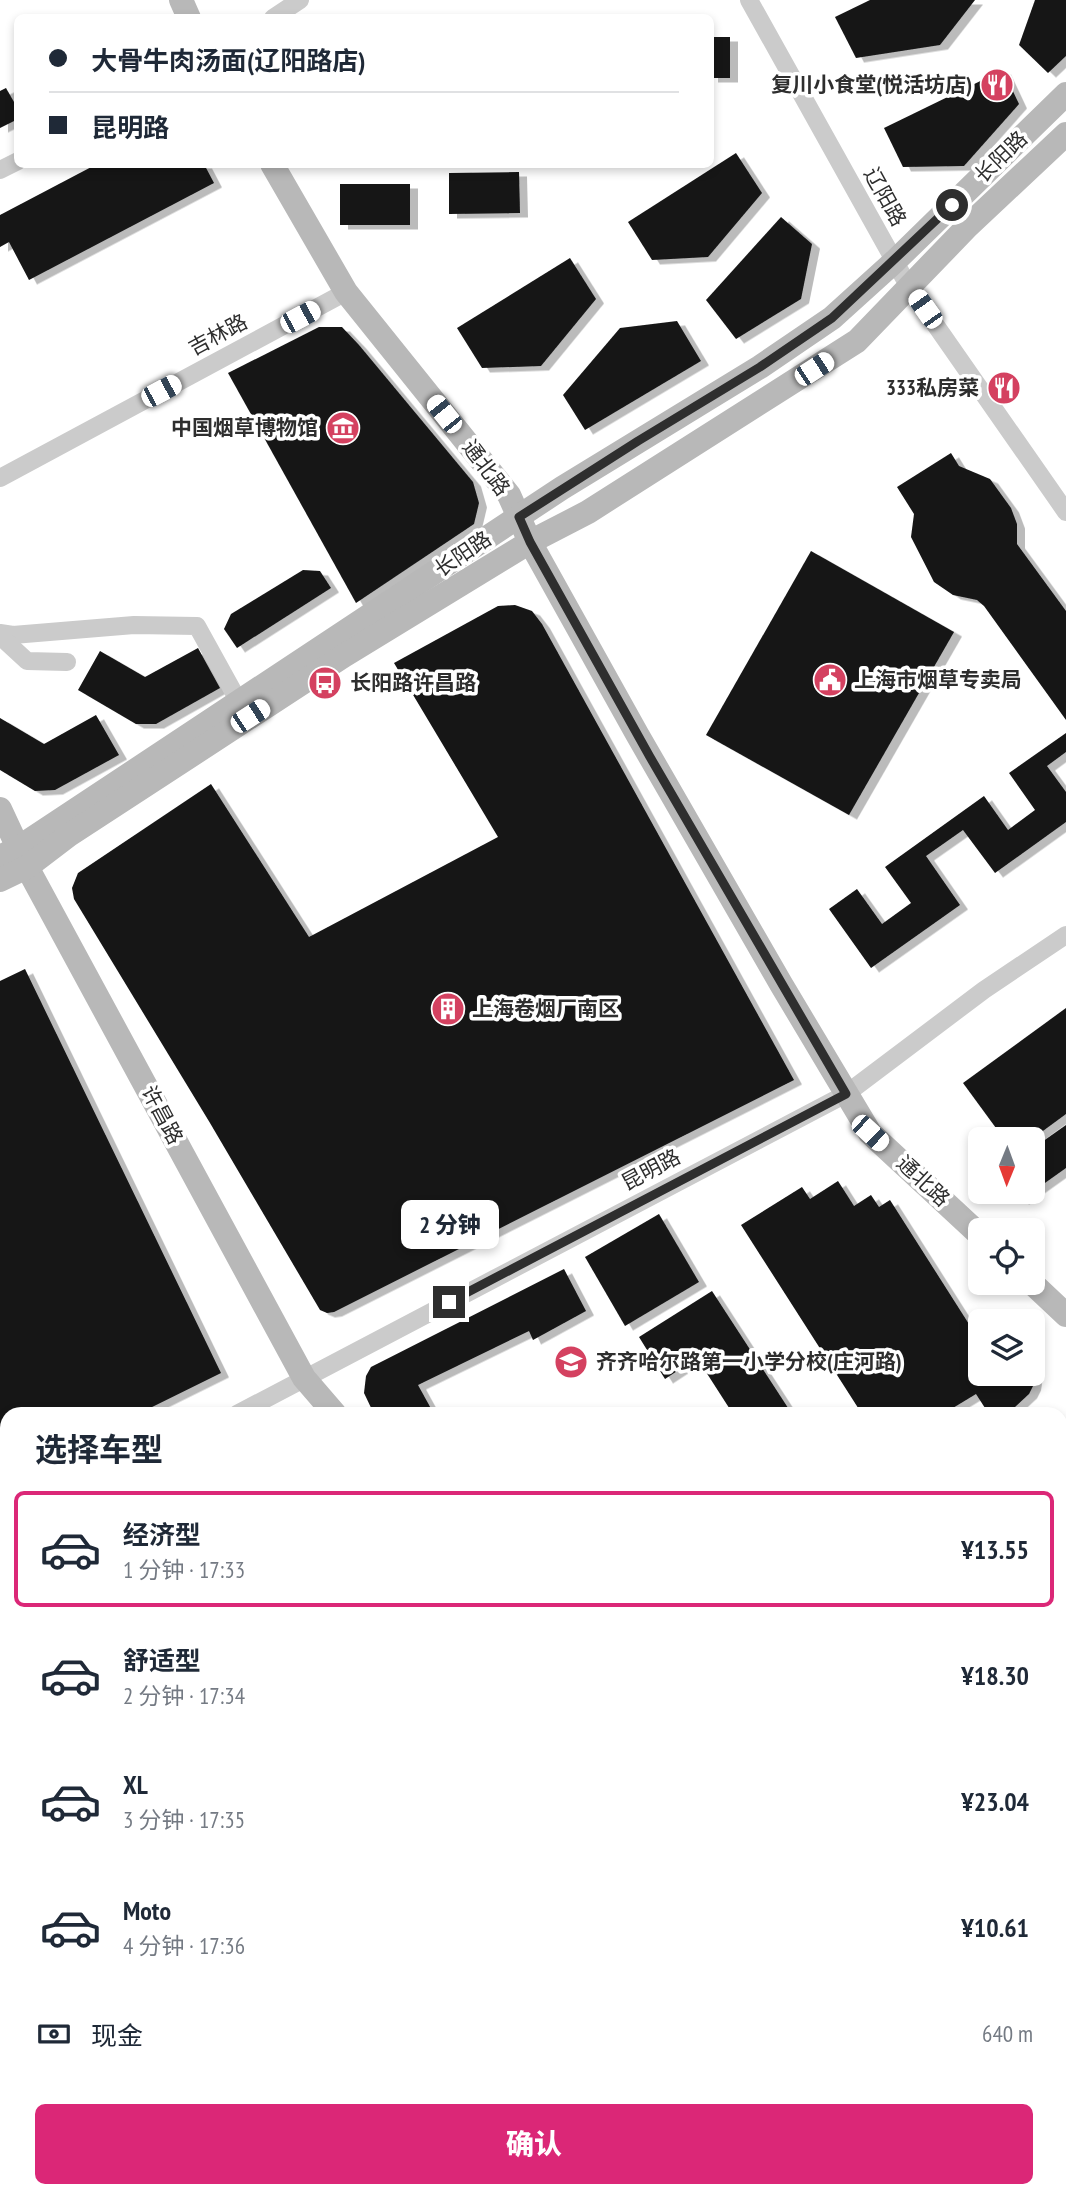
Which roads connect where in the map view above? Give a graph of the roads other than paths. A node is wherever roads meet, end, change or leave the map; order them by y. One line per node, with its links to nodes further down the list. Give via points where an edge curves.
1 (300, 0): 3 (street)
2 (748, 0): 7 (street, 辽阳路)
3 (279, 14)
4 (1066, 94): 7 (main road, 长阳路)
5 (1066, 134): 8 (main road, 长阳路)
6 (274, 168): 9 (main road, 通北路)
7 (895, 261): 8 (street, 辽阳路); 12 (main road, 长阳路, via 821,325 760,367)
8 (909, 287): 11 (street, 辽阳路); 13 (main road, 长阳路, via 857,341 588,512)
9 (346, 292): 10 (street, 吉林路); 12 (main road, 通北路, via 509,495)
10 (0, 478)
11 (1066, 512)
12 (519, 517): 13 (main road, 通北路); 16 (main road, 长阳路)
13 (530, 542): 18 (main road, 长阳路, via 345,654 69,835); 21 (main road, 通北路)
14 (0, 635): 15 (street, via 27,661); 16 (street, via 134,625 197,626)
15 (67, 662)
16 (239, 702): 18 (main road, 长阳路)
17 (0, 810): 18 (main road, 许昌路)
18 (15, 857): 19 (main road, 长阳路); 25 (main road, 许昌路)
19 (0, 880)
20 (1066, 935): 21 (street, 昆明路)
21 (846, 1094): 22 (main road, 通北路, via 870,1133); 25 (street, 昆明路)
22 (968, 1224)
23 (1045, 1295): 24 (main road)
24 (1066, 1315)
25 (304, 1378): 26 (street, 昆明路); 27 (main road, 许昌路)
26 (250, 1407)
27 (329, 1407)

